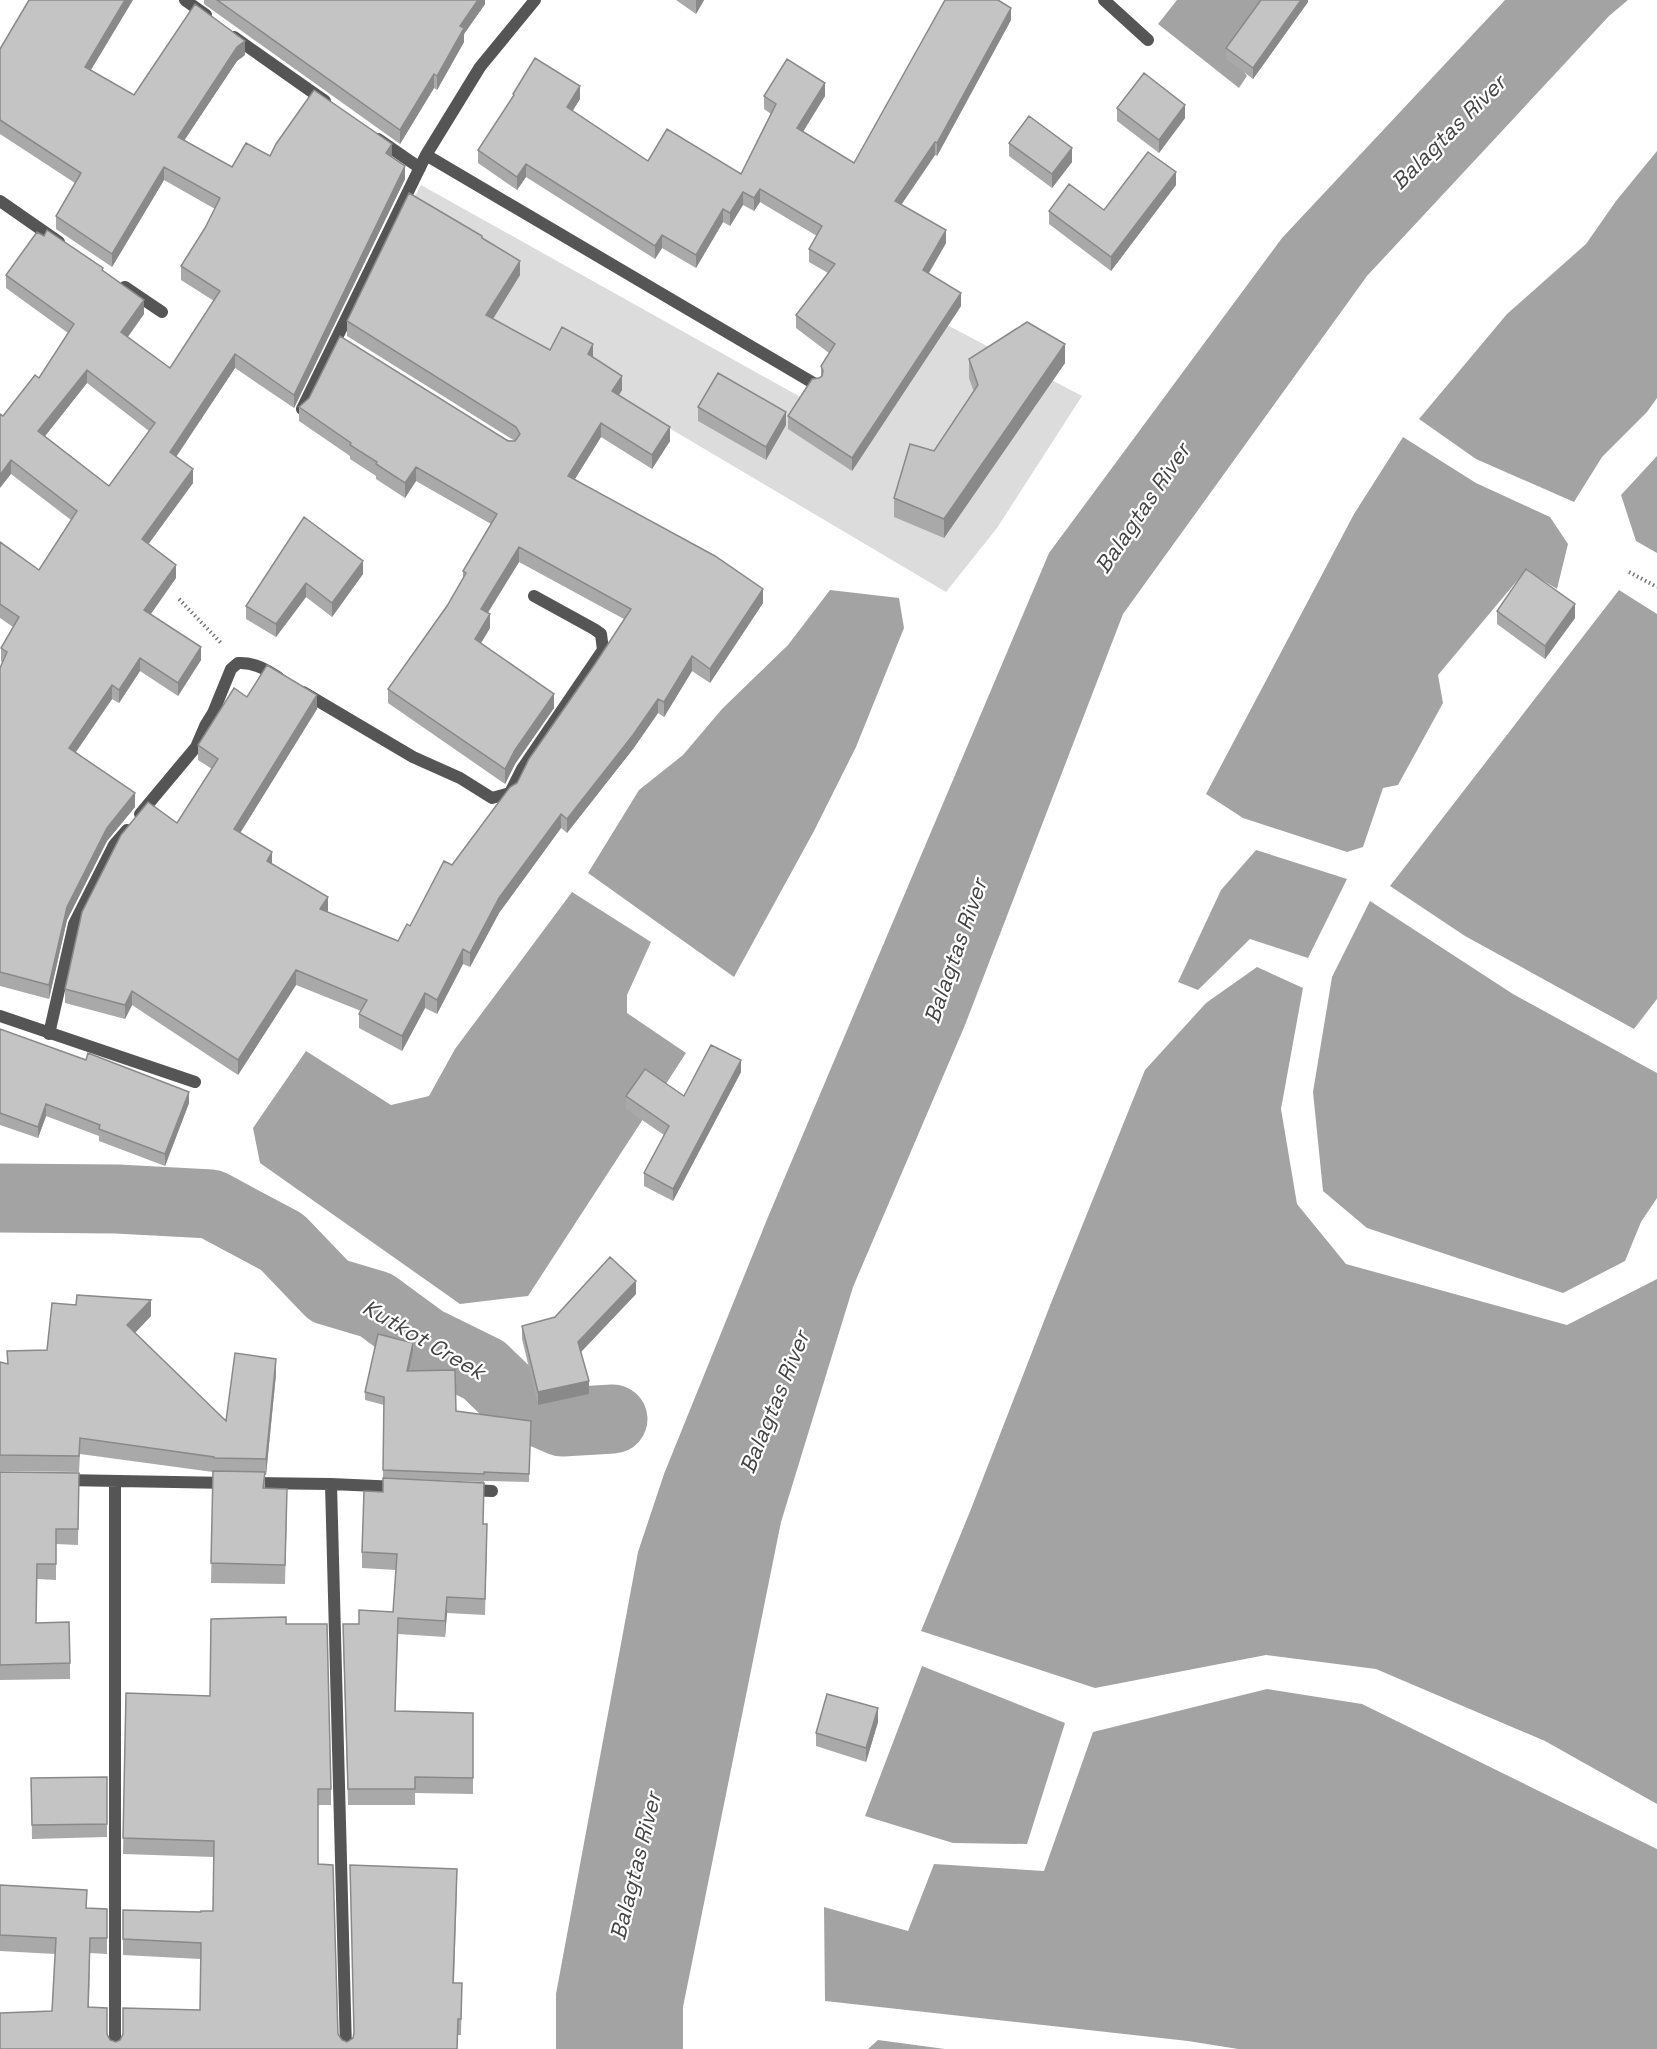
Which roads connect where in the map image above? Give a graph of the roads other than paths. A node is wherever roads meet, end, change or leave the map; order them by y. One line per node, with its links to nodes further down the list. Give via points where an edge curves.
1 (185, 0): 5 (street)
2 (535, 0): 7 (street, via 480,67)
3 (1104, 0): 4 (street)
4 (1148, 40)
5 (334, 108)
6 (372, 135): 8 (street)
7 (426, 155): 8 (street); 13 (street)
8 (420, 168): 14 (street, via 341,341)
9 (0, 201): 10 (street)
10 (67, 247)
11 (114, 280): 12 (street)
12 (162, 312)
13 (815, 384)
14 (302, 409)
15 (534, 596): 17 (street, via 601,634 603,650 522,769 510,793 492,798 460,778 413,757 264,668 247,662 231,669 196,747 114,845 75,924)
16 (0, 1016): 17 (street)
17 (49, 1034): 18 (street)
18 (195, 1082)
19 (46, 1480): 20 (street)
20 (115, 1481): 21 (street); 25 (street)
21 (331, 1484): 22 (street); 26 (street)
22 (412, 1487)
23 (457, 1489): 24 (street)
24 (492, 1491)
25 (116, 2049)
26 (346, 2049)

